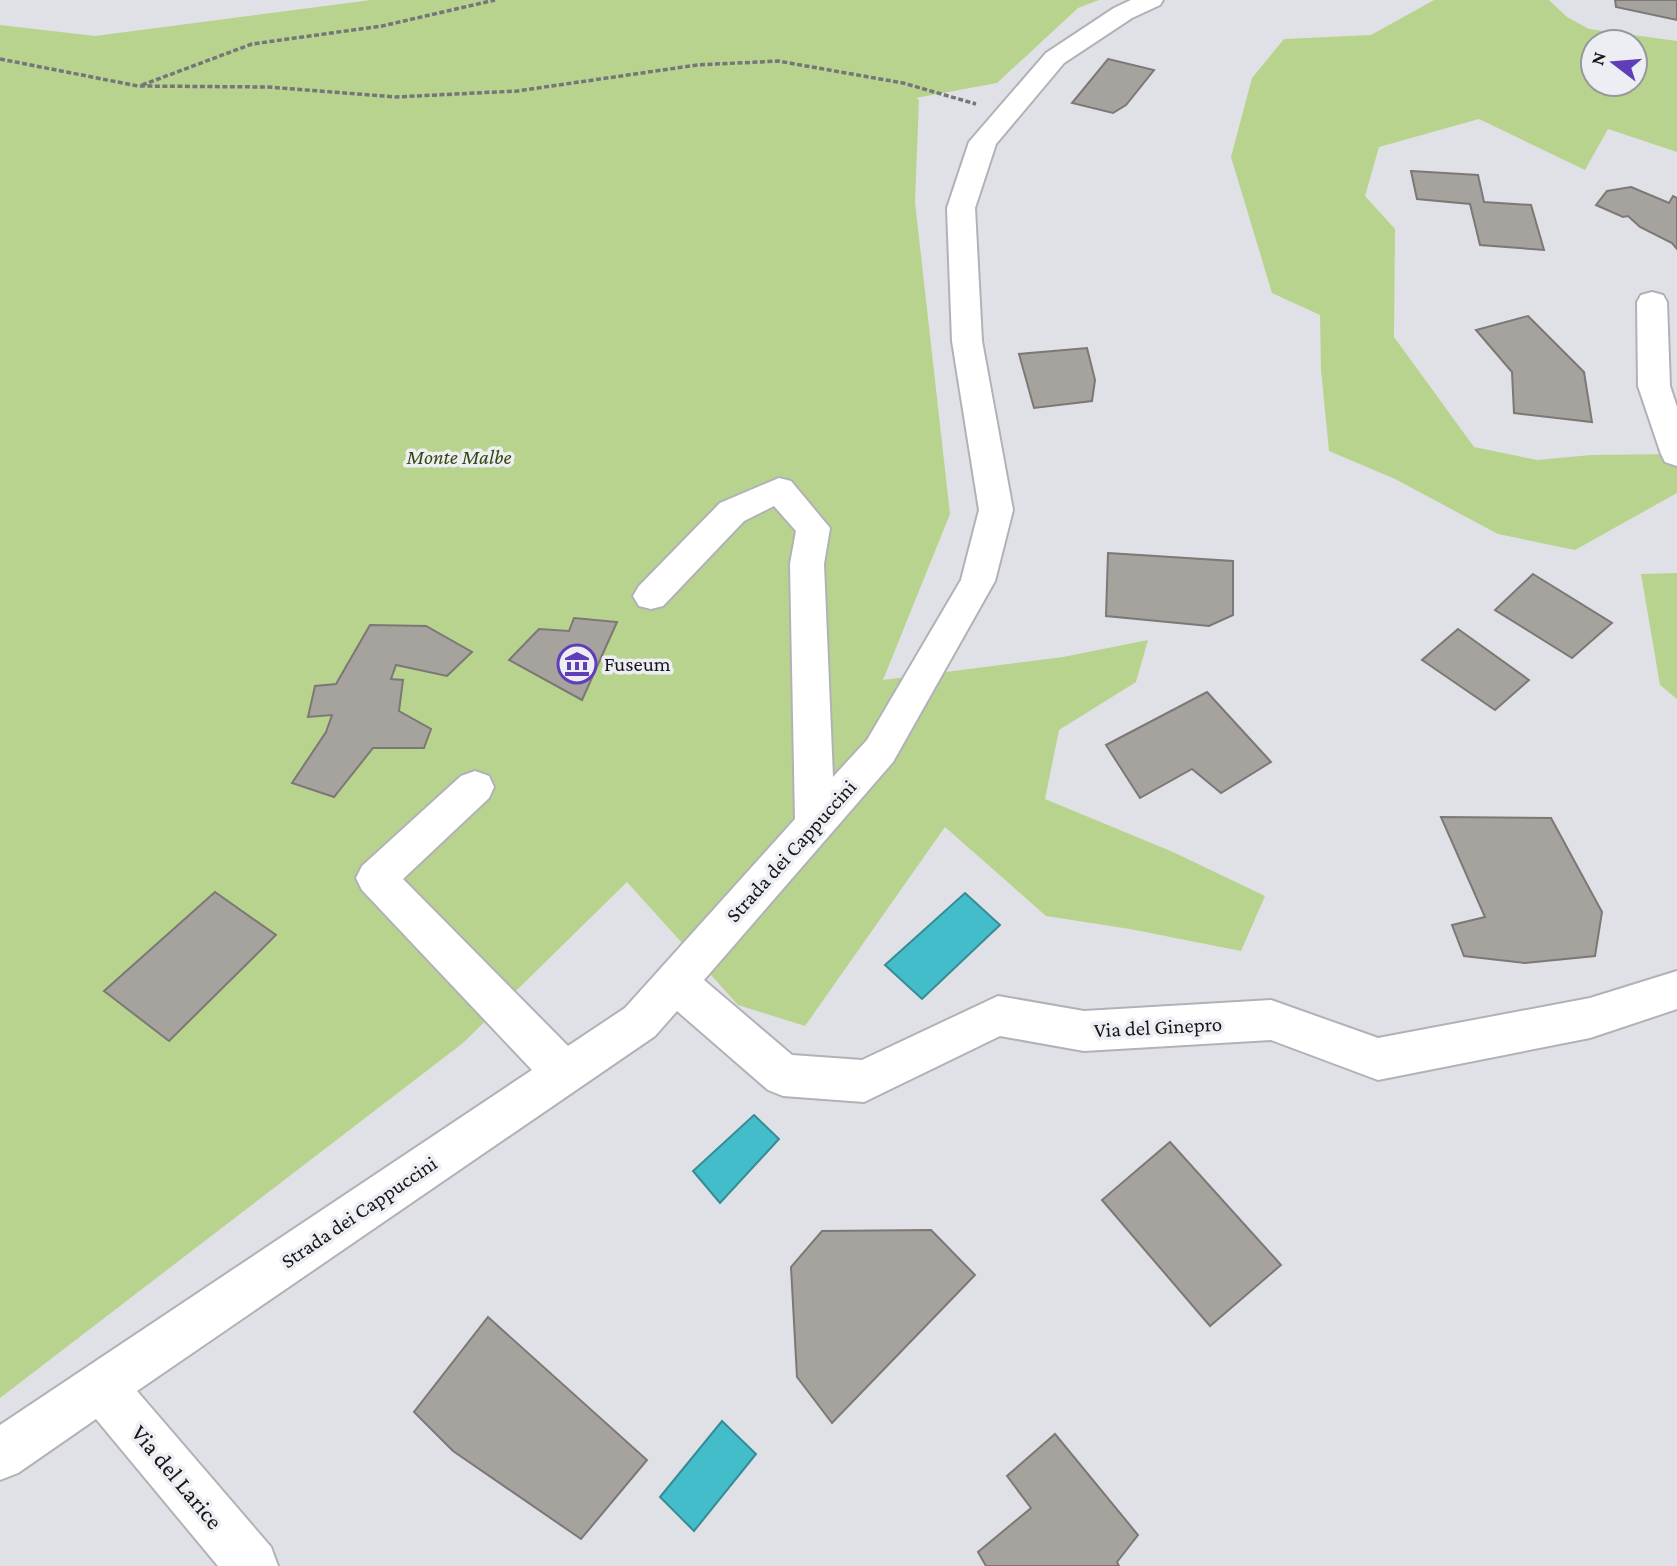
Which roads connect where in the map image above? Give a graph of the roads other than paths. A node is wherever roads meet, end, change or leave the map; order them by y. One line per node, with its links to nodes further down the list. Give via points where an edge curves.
1 (1151, 0): 6 (street, Strada dei Cappuccini, via 1055,58 983,142 961,208 967,341 996,510 978,581 880,751)
2 (1651, 302): 3 (street, via 1654,386)
3 (1677, 454)
4 (651, 596): 6 (street, via 732,512 779,490 813,528 807,564)
5 (475, 787): 9 (street, via 376,878)
6 (815, 824): 7 (street, Strada dei Cappuccini)
7 (675, 982): 8 (street, Via del Ginepro, via 782,1075 864,1081 998,1016 1084,1031 1271,1020 1378,1059 1591,1018); 9 (street, Strada dei Cappuccini, via 640,1022)
8 (1677, 990)
9 (564, 1073): 10 (street, Strada dei Cappuccini)
10 (101, 1387): 11 (street, Strada dei Cappuccini); 12 (street, Via del Larice)
11 (0, 1455)
12 (252, 1566)

